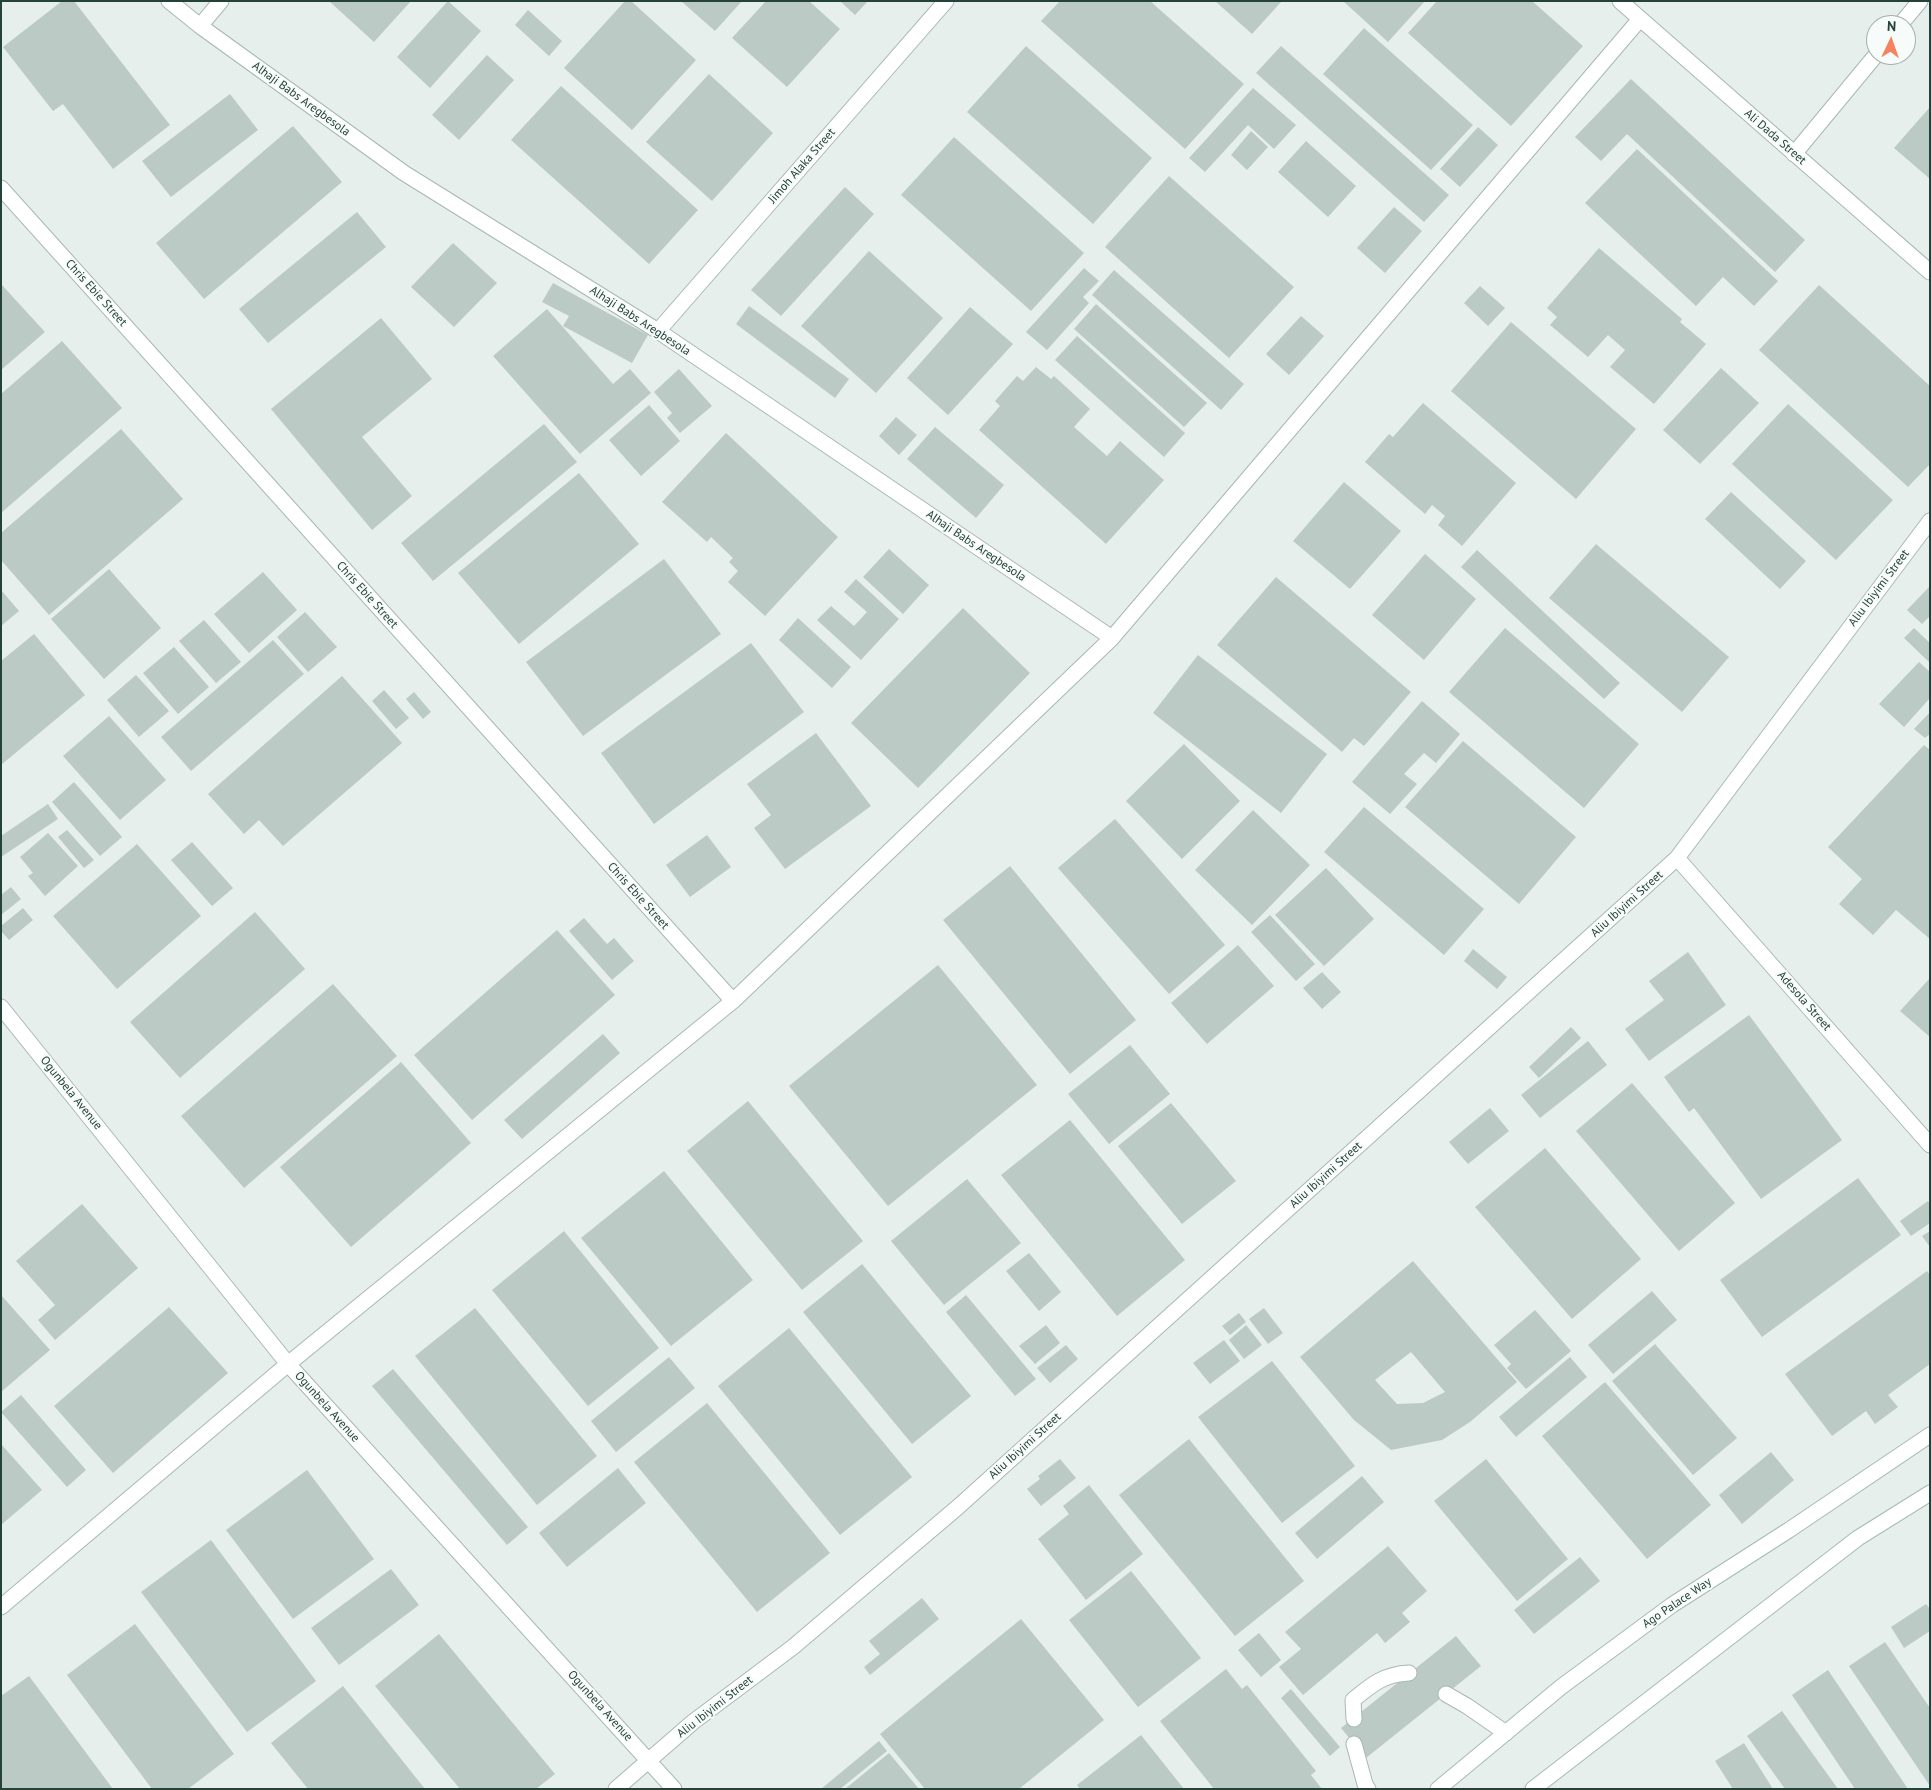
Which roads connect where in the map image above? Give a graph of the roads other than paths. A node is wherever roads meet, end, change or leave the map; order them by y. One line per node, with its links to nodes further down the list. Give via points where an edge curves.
1 (169, 1): 8 (street, Alhaji Babs Aregbesola)
2 (222, 1): 8 (street)
3 (946, 1): 13 (street, Jimoh Alaka Street)
4 (1620, 1): 7 (street, Ali Dada Street)
5 (1920, 1): 6 (street)
6 (1908, 15)
7 (1640, 19): 10 (street, Ali Dada Street); 15 (street)
8 (200, 26): 13 (street, Alhaji Babs Aregbesola, via 404,173)
9 (1868, 65): 10 (street)
10 (1794, 154): 12 (street, Ali Dada Street)
11 (1, 188): 17 (street, Chris Ebie Street)
12 (1930, 272)
13 (658, 331): 15 (street, Alhaji Babs Aregbesola)
14 (1930, 521): 16 (street, Aliu Ibiyimi Street)
15 (1112, 638): 17 (street)
16 (1677, 858): 19 (street, Adesola Street); 29 (street, Aliu Ibiyimi Street, via 958,1507 793,1647 693,1722)
17 (733, 1001): 20 (street)
18 (1, 1007): 20 (street, Ogunbela Avenue)
19 (1930, 1145)
20 (288, 1364): 23 (street); 29 (street, Ogunbela Avenue)
21 (1930, 1436): 27 (street, Ago Palace Way, via 1672,1605 1561,1687)
22 (1930, 1493): 34 (street, via 1858,1538)
23 (1, 1607)
24 (1409, 1673): 26 (street, via 1394,1674 1368,1687 1353,1700)
25 (1446, 1694): 27 (street)
26 (1354, 1719)
27 (1506, 1733): 33 (street, Ago Palace Way)
28 (1354, 1744): 32 (street)
29 (650, 1760): 30 (street, Aliu Ibiyimi Street); 31 (street, Ogunbela Avenue)
30 (616, 1789)
31 (674, 1789)
32 (1368, 1789)
33 (1438, 1789)
34 (1534, 1789)

